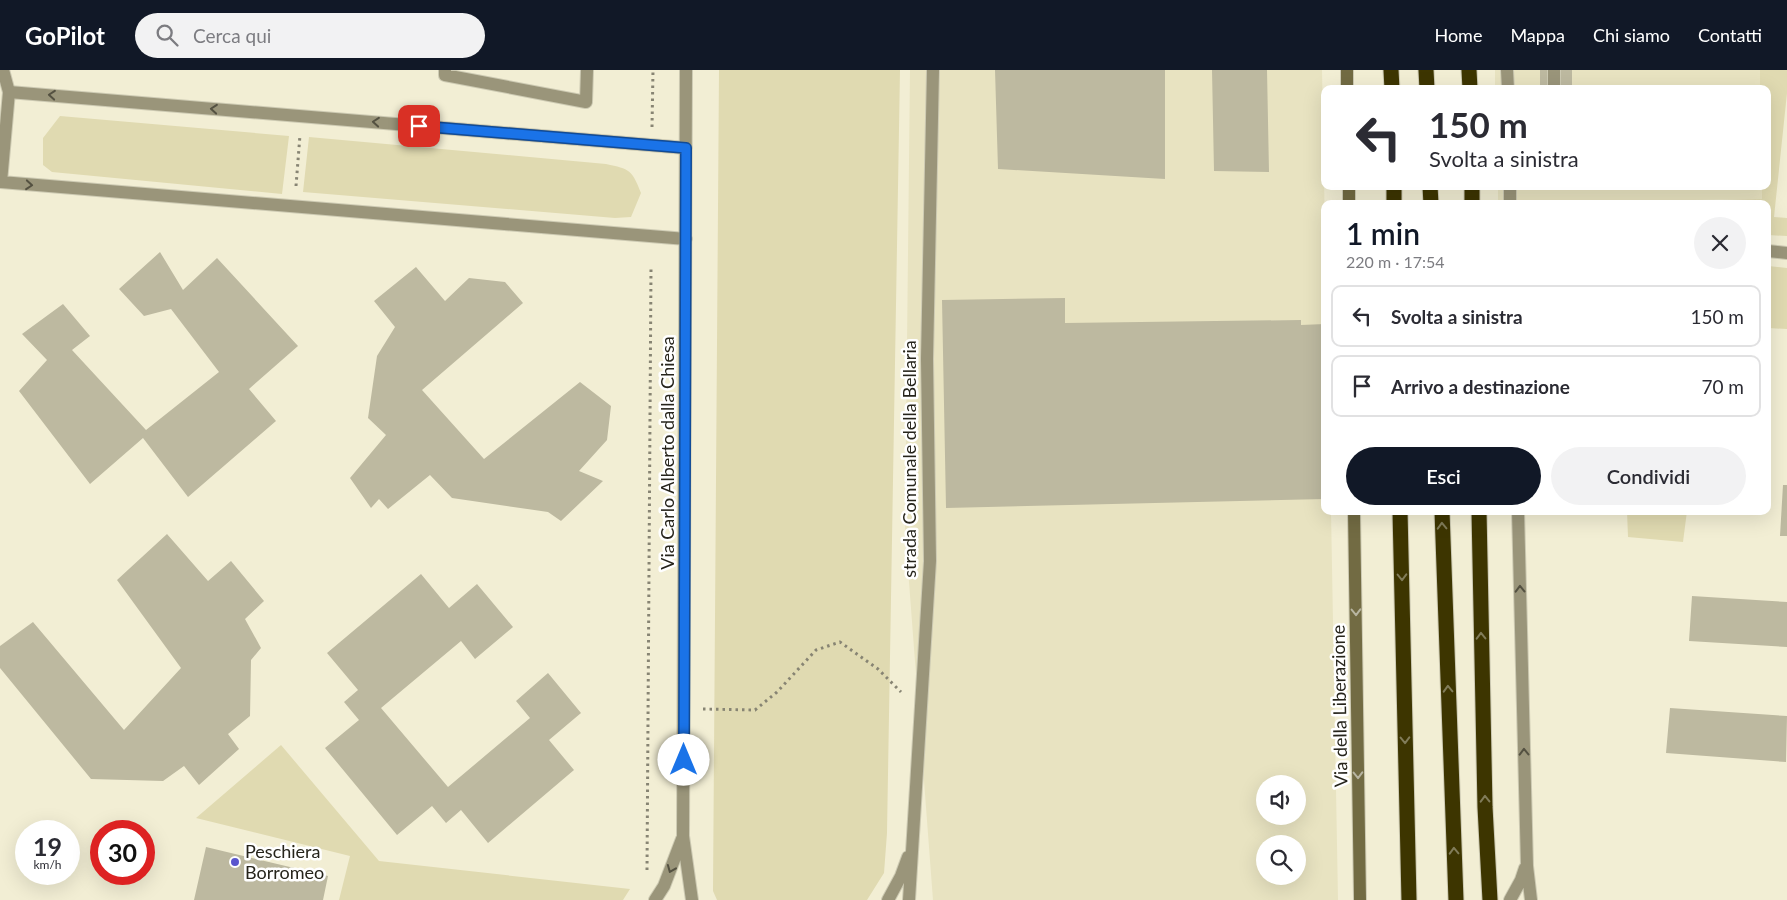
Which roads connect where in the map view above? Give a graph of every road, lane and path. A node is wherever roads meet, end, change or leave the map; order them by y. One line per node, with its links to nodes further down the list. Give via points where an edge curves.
1 (4, 70): 19 (street)
2 (444, 70): 3 (street, via 445,75 586,102)
3 (587, 70)
4 (653, 70): 21 (path)
5 (686, 70): 22 (street, Via Carlo Alberto dalla Chiesa)
6 (933, 70): 35 (street, strada Comunale della Bellaria, via 926,359 930,561)
7 (1347, 70): 13 (street)
8 (1391, 70): 14 (highway)
9 (1426, 70): 15 (highway)
10 (1469, 70): 16 (highway)
11 (1507, 70): 17 (street)
12 (1554, 70): 18 (street)
13 (1347, 85)
14 (1392, 85)
15 (1427, 85)
16 (1470, 85)
17 (1508, 85)
18 (1554, 85)
19 (9, 92): 20 (street, one-way to 19); 23 (street)
20 (302, 116): 22 (street, one-way to 20); 24 (path)
21 (652, 132)
22 (686, 148): 25 (street, Via Carlo Alberto dalla Chiesa)
23 (0, 183): 24 (street, one-way to 24)
24 (294, 207): 25 (street)
25 (686, 240): 36 (street, Via Carlo Alberto dalla Chiesa)
26 (1771, 251): 27 (street)
27 (1787, 253)
28 (651, 268): 39 (path)
29 (1354, 515): 44 (street, Via della Liberazione, one-way to 44)
30 (1400, 515): 45 (highway, one-way to 45)
31 (1442, 515): 46 (highway, one-way to 31)
32 (1479, 515): 47 (highway, one-way to 32)
33 (1518, 515): 38 (street, one-way to 33)
34 (699, 708): 35 (path, via 755,710 777,692 816,650 840,642 878,669)
35 (921, 712): 37 (street, strada Comunale della Bellaria)
36 (683, 836): 40 (street, Via Carlo Alberto dalla Chiesa, one-way to 40, via 664,886); 41 (street, Via Carlo Alberto dalla Chiesa)
37 (912, 847): 42 (street); 43 (street)
38 (1527, 853): 48 (street, via 1521,880); 49 (street)
39 (647, 874)
40 (655, 900)
41 (692, 900)
42 (888, 900)
43 (909, 900)
44 (1360, 900)
45 (1409, 900)
46 (1456, 900)
47 (1490, 900)
48 (1510, 900)
49 (1531, 900)

